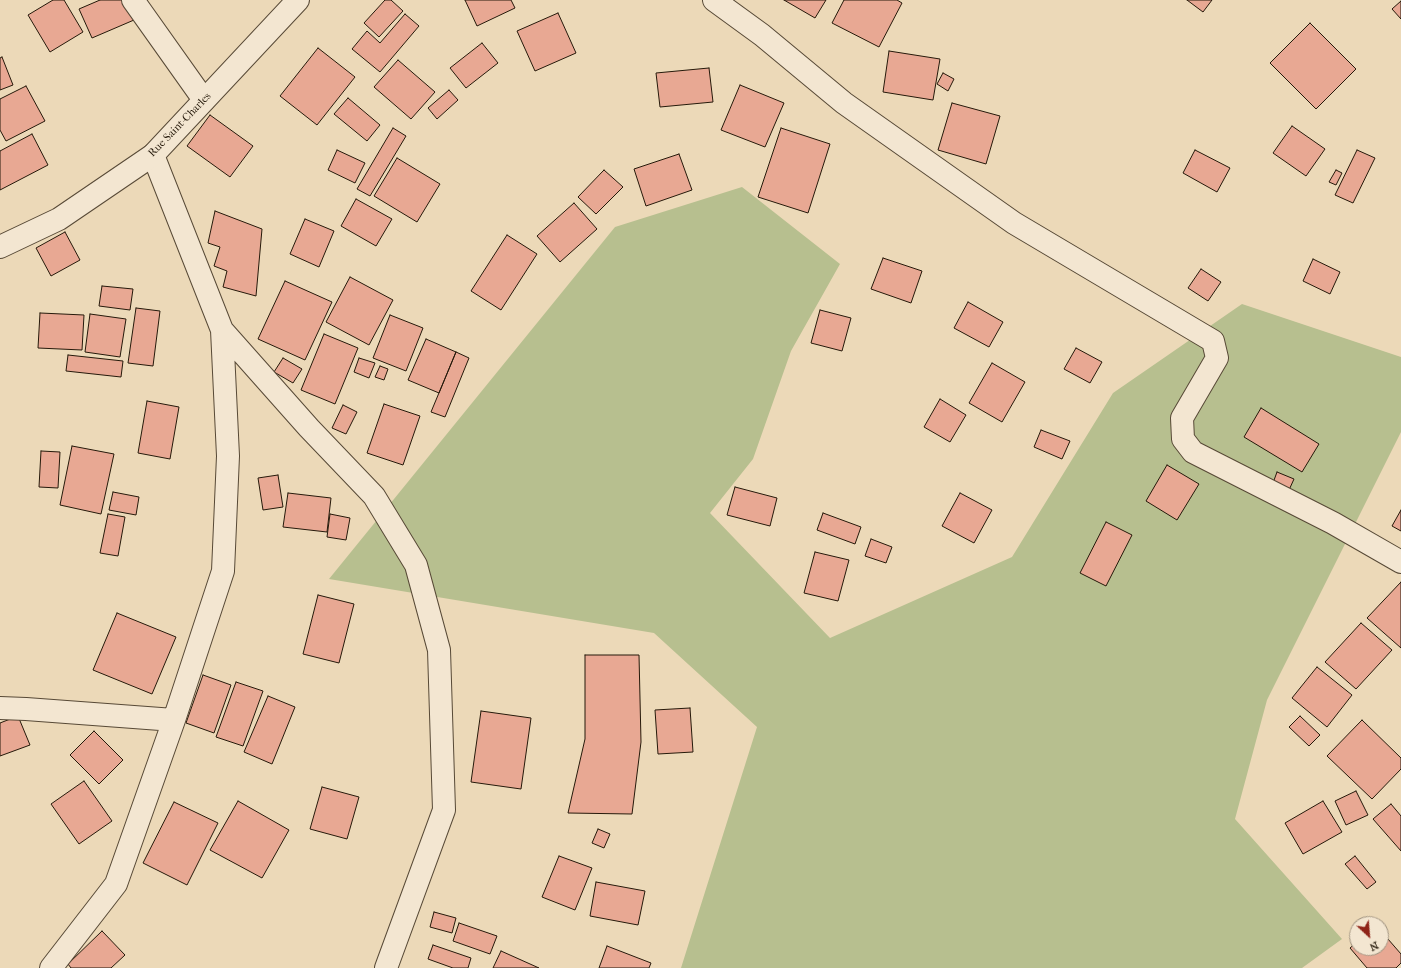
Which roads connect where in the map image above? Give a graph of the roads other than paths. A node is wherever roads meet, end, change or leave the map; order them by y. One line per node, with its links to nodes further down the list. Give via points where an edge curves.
1 (133, 0): 4 (street)
2 (298, 0): 4 (street, Rue Saint-Charles)
3 (714, 0): 8 (street, via 762,35 844,103 1014,224 1213,341 1217,358 1182,418 1183,439 1193,452 1333,523)
4 (204, 100): 5 (street, Rue Saint-Charles)
5 (153, 155): 6 (street, Rue Saint-Charles, via 59,219); 7 (street)
6 (0, 247)
7 (222, 330): 10 (street, via 228,456 223,571); 12 (street, via 309,428 374,496 416,565 439,650 444,810)
8 (1401, 562)
9 (0, 708): 10 (street)
10 (174, 720): 11 (street, via 116,884)
11 (51, 968)
12 (386, 968)

